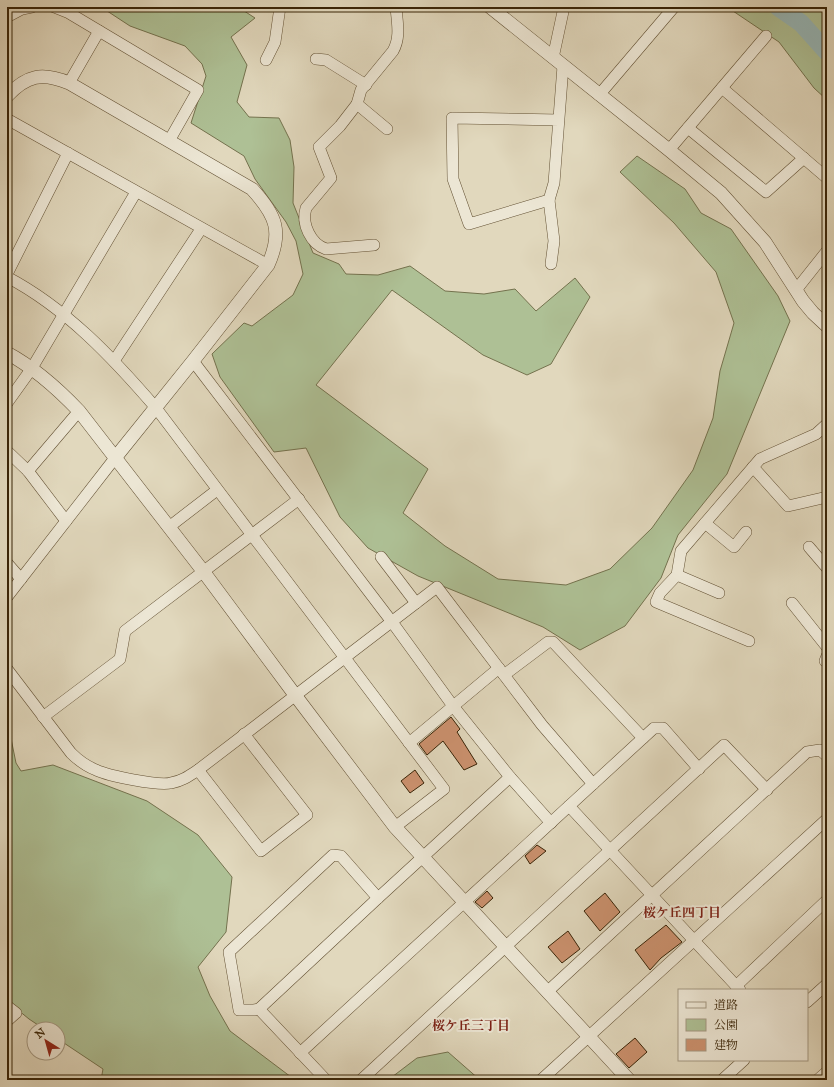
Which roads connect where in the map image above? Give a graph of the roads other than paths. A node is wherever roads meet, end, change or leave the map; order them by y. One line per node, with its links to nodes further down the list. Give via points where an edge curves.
1 (32, 7): 8 (street)
2 (54, 7): 9 (street)
3 (280, 7): 12 (street, via 275,42)
4 (396, 7): 15 (street, via 397,44)
5 (490, 7): 13 (street)
6 (564, 7): 13 (street)
7 (674, 7): 17 (street)
8 (7, 17)
9 (99, 31): 14 (street); 24 (street, via 198,90)
10 (766, 36): 16 (street)
11 (316, 59): 15 (street, via 326,60)
12 (266, 60)
13 (558, 62): 17 (street); 21 (street)
14 (69, 83): 18 (street, via 54,77 41,77 16,86); 24 (street)
15 (366, 85): 19 (street, via 361,90)
16 (722, 88): 22 (street); 27 (street)
17 (599, 95): 25 (street)
18 (7, 96)
19 (357, 104): 23 (street); 32 (street, via 319,147 330,178 305,212 308,233 319,246 326,249)
20 (7, 119): 26 (street)
21 (559, 120): 30 (street, via 554,183); 30 (street, via 452,118 454,179 469,224)
22 (688, 128): 25 (street); 27 (street, via 766,192)
23 (387, 129)
24 (169, 141): 35 (street, via 252,188 262,199 274,223 276,236 275,249)
25 (669, 150): 37 (street, via 720,193 747,221 765,242)
26 (68, 153): 29 (street); 36 (street)
27 (804, 158): 28 (street)
28 (827, 178)
29 (136, 192): 31 (street); 38 (street)
30 (549, 200): 34 (street, via 554,241)
31 (201, 229): 35 (street); 41 (street)
32 (374, 245)
33 (827, 251): 37 (street)
34 (551, 264)
35 (268, 265): 42 (street)
36 (8, 278): 38 (street)
37 (796, 290): 39 (street, via 802,301)
38 (65, 315): 41 (street); 43 (street)
39 (827, 326)
40 (7, 353): 43 (street)
41 (114, 361): 45 (street)
42 (193, 361): 45 (street); 54 (street)
43 (32, 368): 44 (street); 46 (street, via 58,389)
44 (7, 403)
45 (156, 408): 49 (street); 52 (street)
46 (79, 411): 49 (street); 51 (street)
47 (827, 424): 50 (street, via 816,434 760,459)
48 (7, 451): 51 (street)
49 (115, 458): 55 (street); 57 (street)
50 (753, 467): 53 (street, via 788,506); 56 (street)
51 (28, 471): 55 (street)
52 (217, 490): 57 (street); 59 (street)
53 (827, 497)
54 (299, 499): 59 (street); 71 (street)
55 (66, 522): 66 (street)
56 (705, 523): 58 (street, via 734,547); 65 (street, via 681,551)
57 (169, 527): 64 (street)
58 (746, 532)
59 (251, 535): 64 (street); 74 (street)
60 (809, 547): 63 (street)
61 (381, 557): 69 (street)
62 (7, 563): 66 (street)
63 (827, 568)
64 (203, 571): 77 (street); 79 (street, via 125,631 120,659)
65 (677, 575): 67 (street); 72 (street, via 660,593 656,602)
66 (21, 579): 68 (street)
67 (720, 593)
68 (7, 597)
69 (416, 603): 71 (street); 76 (street, via 437,587)
70 (792, 603): 73 (street)
71 (392, 622): 74 (street); 78 (street)
72 (749, 641)
73 (827, 647)
74 (344, 658): 77 (street); 82 (street)
75 (7, 669): 79 (street)
76 (501, 671): 78 (street); 81 (street, via 548,642 553,642); 87 (street, via 542,725)
77 (295, 696): 80 (street); 92 (street)
78 (454, 706): 82 (street); 86 (street)
79 (43, 717): 85 (street, via 71,753 96,770 156,784 184,780)
80 (244, 734): 85 (street); 85 (street, via 307,815 261,851)
81 (643, 738): 84 (street, via 654,728 663,728); 87 (street)
82 (409, 743): 92 (street, via 444,789)
83 (827, 756): 88 (street, via 820,750 807,752)
84 (699, 769): 88 (street, via 724,745); 93 (street)
85 (198, 770)
86 (510, 777): 91 (street); 94 (street)
87 (593, 784): 89 (street)
88 (767, 790): 95 (street)
89 (569, 806): 91 (street); 93 (street)
90 (827, 819): 99 (street)
91 (551, 823): 98 (street)
92 (395, 827): 94 (street)
93 (611, 850): 95 (street); 100 (street)
94 (422, 857): 96 (street); 98 (street)
95 (653, 896): 99 (street); 103 (street)
96 (378, 898): 106 (street); 106 (street, via 341,856 333,855 229,952 239,1010)
97 (827, 900): 102 (street)
98 (464, 902): 100 (street); 109 (street)
99 (694, 940): 102 (street); 108 (street)
100 (506, 947): 103 (street); 113 (street)
101 (826, 986): 104 (street)
102 (738, 988)
103 (547, 992): 108 (street)
104 (808, 1001)
105 (7, 1006): 107 (street, via 16,1013)
106 (259, 1009): 109 (street)
107 (7, 1021)
108 (588, 1036): 114 (street); 115 (street)
109 (300, 1053): 112 (street)
110 (743, 1061): 116 (street)
111 (827, 1073): 117 (street)
112 (326, 1080)
113 (361, 1080)
114 (541, 1080)
115 (629, 1080)
116 (722, 1080)
117 (819, 1080)

